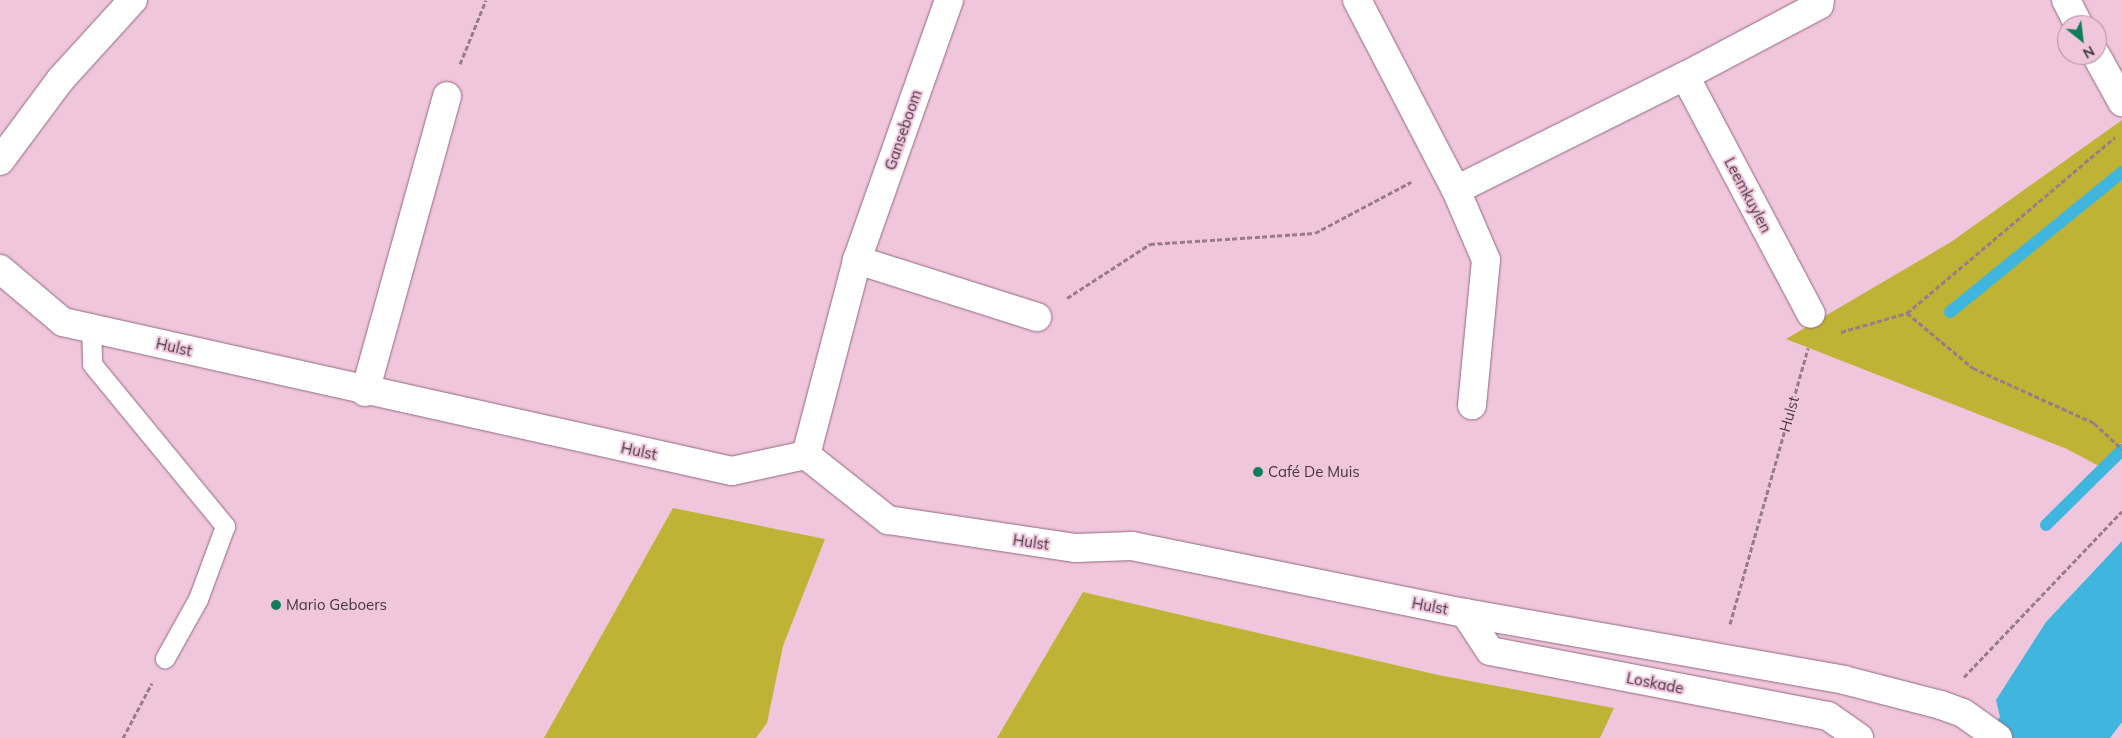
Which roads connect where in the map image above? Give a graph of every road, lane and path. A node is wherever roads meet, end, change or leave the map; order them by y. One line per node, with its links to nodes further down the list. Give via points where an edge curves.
1 (133, 0): 13 (street, via 61,79)
2 (486, 0): 10 (path)
3 (949, 0): 16 (street, Ganseboom)
4 (1357, 0): 14 (street)
5 (1820, 0): 9 (street, via 1819,5)
6 (2066, 0): 7 (street)
7 (2074, 15)
8 (2102, 65): 11 (street)
9 (1685, 76): 15 (street); 19 (street, Leemkuylen)
10 (447, 96): 24 (street)
11 (2122, 102)
12 (2122, 131): 18 (path)
13 (0, 161)
14 (1443, 165): 15 (street); 20 (path, via 1315,233 1150,244)
15 (1456, 190): 25 (street, via 1486,260)
16 (857, 260): 20 (street); 27 (street, Ganseboom)
17 (0, 269): 21 (street, Hulst, via 63,322)
18 (1907, 313): 22 (path); 26 (path, via 1973,368 2104,430)
19 (1810, 314)
20 (1037, 317)
21 (91, 328): 24 (street, Hulst); 30 (lane, via 92,364 225,526 198,599)
22 (1836, 334)
23 (1810, 341): 31 (path, Hulst)
24 (365, 392): 27 (street, Hulst, via 732,471)
25 (1472, 405)
26 (2122, 449)
27 (806, 455): 29 (street, Hulst, via 888,520 1076,548 1132,546)
28 (2122, 511): 32 (path, via 1983,654)
29 (1465, 613): 31 (street, Hulst); 34 (street, Loskade, via 1490,651 1828,716)
30 (165, 658): 33 (path)
31 (1720, 660): 32 (street, Hulst, via 1844,680)
32 (1952, 709): 35 (street)
33 (123, 738)
34 (1859, 738)
35 (1998, 738)

